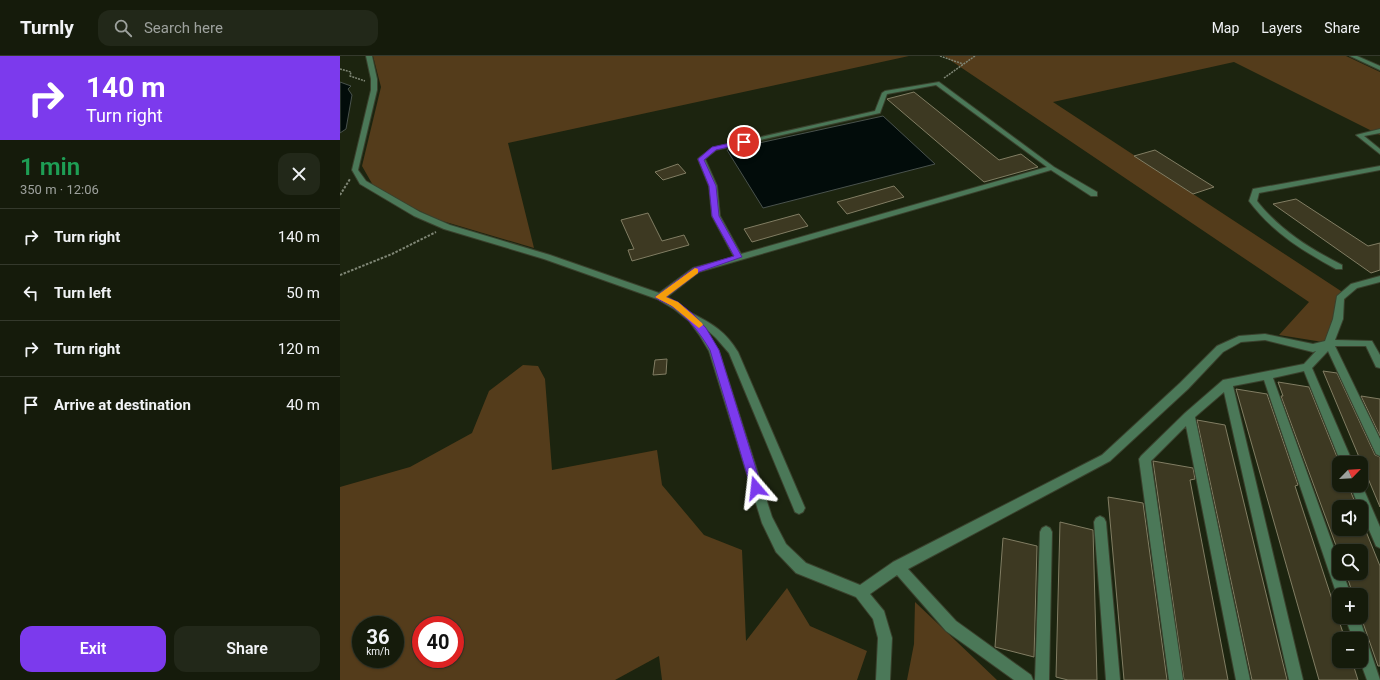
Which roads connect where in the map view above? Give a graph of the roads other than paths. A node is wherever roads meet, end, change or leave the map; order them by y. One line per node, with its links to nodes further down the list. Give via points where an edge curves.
1 (369, 56): 12 (street, via 375,85 355,170 363,182 417,214 447,227 547,257)
2 (1353, 56): 3 (street)
3 (1380, 68)
4 (1380, 131): 5 (street, via 1359,135)
5 (1380, 152)
6 (1052, 168): 8 (street); 9 (street); 9 (street, via 937,83 885,93 878,112 714,149 701,159 713,186 716,216)
7 (1380, 168): 10 (street, via 1256,191 1254,201 1276,228 1307,250)
8 (1094, 194)
9 (738, 257): 12 (street, via 696,270)
10 (1339, 267)
11 (1380, 279): 14 (street, via 1354,286 1340,298 1338,320)
12 (660, 297): 13 (street, via 675,304)
13 (690, 316): 23 (street, via 707,323 721,335 733,352); 29 (street, via 703,330 714,350 766,519 781,548 801,568)
14 (1329, 343): 15 (street, via 1369,343); 16 (street); 20 (street); 27 (street, via 1313,348 1265,337 1239,339 1220,349 1106,458)
15 (1380, 364)
16 (1307, 367): 17 (street); 21 (street)
17 (1267, 375): 18 (street); 28 (street)
18 (1227, 383): 19 (street); 37 (street)
19 (1189, 416): 35 (street, via 1145,459); 36 (street)
20 (1380, 451)
21 (1344, 456)
22 (1359, 492): 26 (street)
23 (799, 508)
24 (1100, 522): 34 (street)
25 (1046, 532): 33 (street)
26 (1380, 542)
27 (898, 567): 29 (street); 32 (street, via 951,626)
28 (1342, 588)
29 (861, 592): 31 (street, via 879,616 885,638)
30 (1368, 663): 38 (street)
31 (883, 680)
32 (1026, 680)
33 (1042, 680)
34 (1113, 680)
35 (1176, 680)
36 (1243, 680)
37 (1296, 680)
38 (1374, 680)

